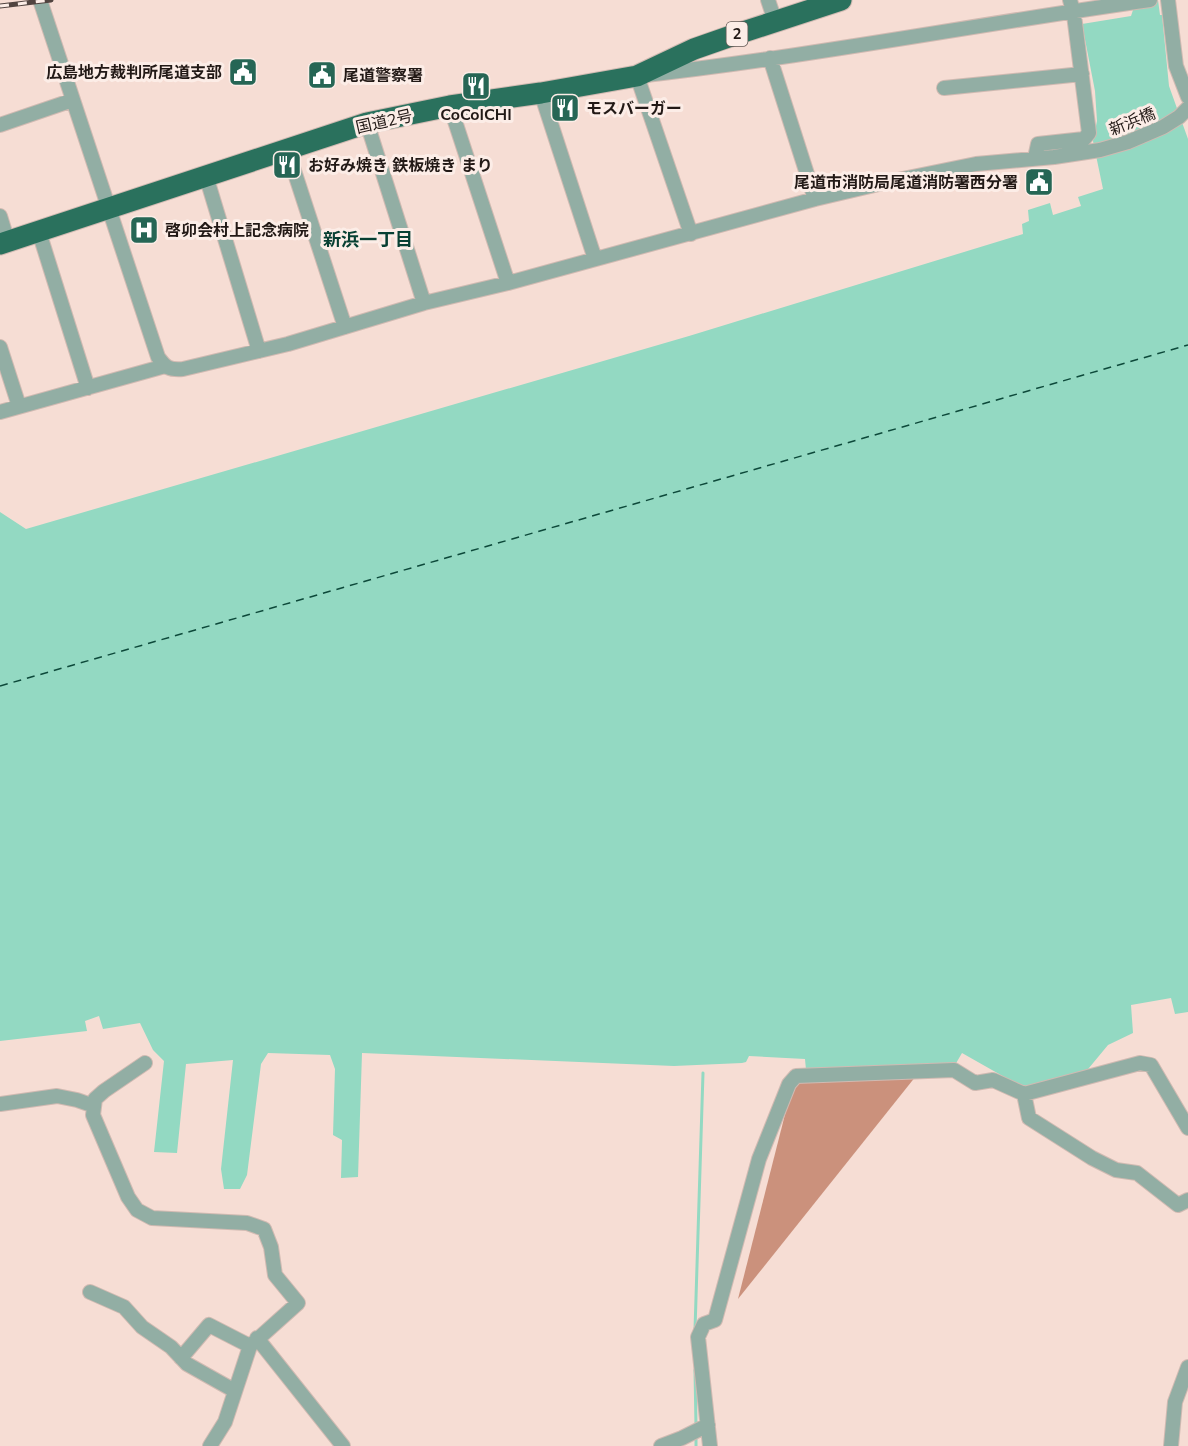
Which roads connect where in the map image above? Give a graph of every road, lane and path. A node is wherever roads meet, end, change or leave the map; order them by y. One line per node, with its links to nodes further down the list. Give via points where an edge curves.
1 (40, 0): 14 (street)
2 (768, 0): 7 (street)
3 (841, 0): 7 (highway, 国道2号 / 2)
4 (1150, 0): 6 (street)
5 (1168, 0): 13 (street, via 1176,66)
6 (1071, 5): 8 (street, via 958,30); 9 (street)
7 (775, 21): 10 (highway, 国道2号 / 2, via 687,52)
8 (770, 58): 10 (street); 22 (street)
9 (1083, 74): 11 (street); 20 (street, via 1089,133 1084,139 1038,144)
10 (637, 76): 12 (highway, 国道2号 / 2); 26 (street)
11 (944, 88)
12 (541, 93): 15 (highway, 国道2号 / 2); 28 (street)
13 (1188, 97)
14 (74, 100): 18 (street); 23 (street)
15 (450, 106): 17 (highway, 国道2号 / 2); 29 (street)
16 (1184, 112): 20 (street, 新浜橋, via 1163,127 1128,142 1094,151)
17 (368, 123): 19 (highway, 国道2号 / 2); 30 (street)
18 (0, 125)
19 (287, 149): 21 (highway, 国道2号 / 2); 31 (street)
20 (1035, 158): 22 (street, 新浜橋, via 976,164)
21 (206, 176): 23 (highway, 国道2号 / 2); 33 (street)
22 (814, 199): 26 (street, 新浜橋)
23 (109, 209): 25 (highway, 国道2号 / 2); 34 (street, via 158,357)
24 (0, 216): 27 (street)
25 (39, 232): 27 (highway, 国道2号 / 2); 35 (street)
26 (691, 234): 28 (street, 新浜橋)
27 (4, 243)
28 (595, 259): 29 (street, 新浜橋)
29 (508, 283): 30 (street, 新浜橋)
30 (424, 303): 31 (street, 新浜橋)
31 (345, 327): 33 (street, 新浜橋)
32 (0, 347): 36 (street)
33 (259, 351): 34 (street, 新浜橋, via 183,369)
34 (165, 366): 35 (street, 新浜橋)
35 (88, 388): 36 (street, 新浜橋)
36 (19, 406): 37 (street, 新浜橋)
37 (0, 412)
38 (145, 1063): 41 (street, via 104,1090)
39 (1024, 1094): 42 (street, via 1140,1063 1151,1065); 43 (street, via 1029,1118 1092,1158 1116,1170 1137,1173 1178,1205); 49 (street, via 993,1080 975,1083 954,1070 796,1076 789,1084 759,1159 715,1320 704,1324 698,1337)
40 (0, 1104): 41 (street, via 57,1096)
41 (94, 1106): 45 (street, via 93,1115 123,1187 137,1210 152,1218 247,1223 264,1229 275,1275 298,1303)
42 (1188, 1128)
43 (1188, 1200)
44 (90, 1293): 46 (street, via 124,1307)
45 (253, 1342): 46 (street, via 208,1325); 48 (street); 51 (street)
46 (181, 1358): 48 (street)
47 (1188, 1367): 54 (street, via 1175,1402)
48 (235, 1391): 50 (street, via 225,1422)
49 (708, 1425): 52 (street); 53 (street)
50 (210, 1446)
51 (343, 1446)
52 (661, 1446)
53 (710, 1446)
54 (1171, 1446)

